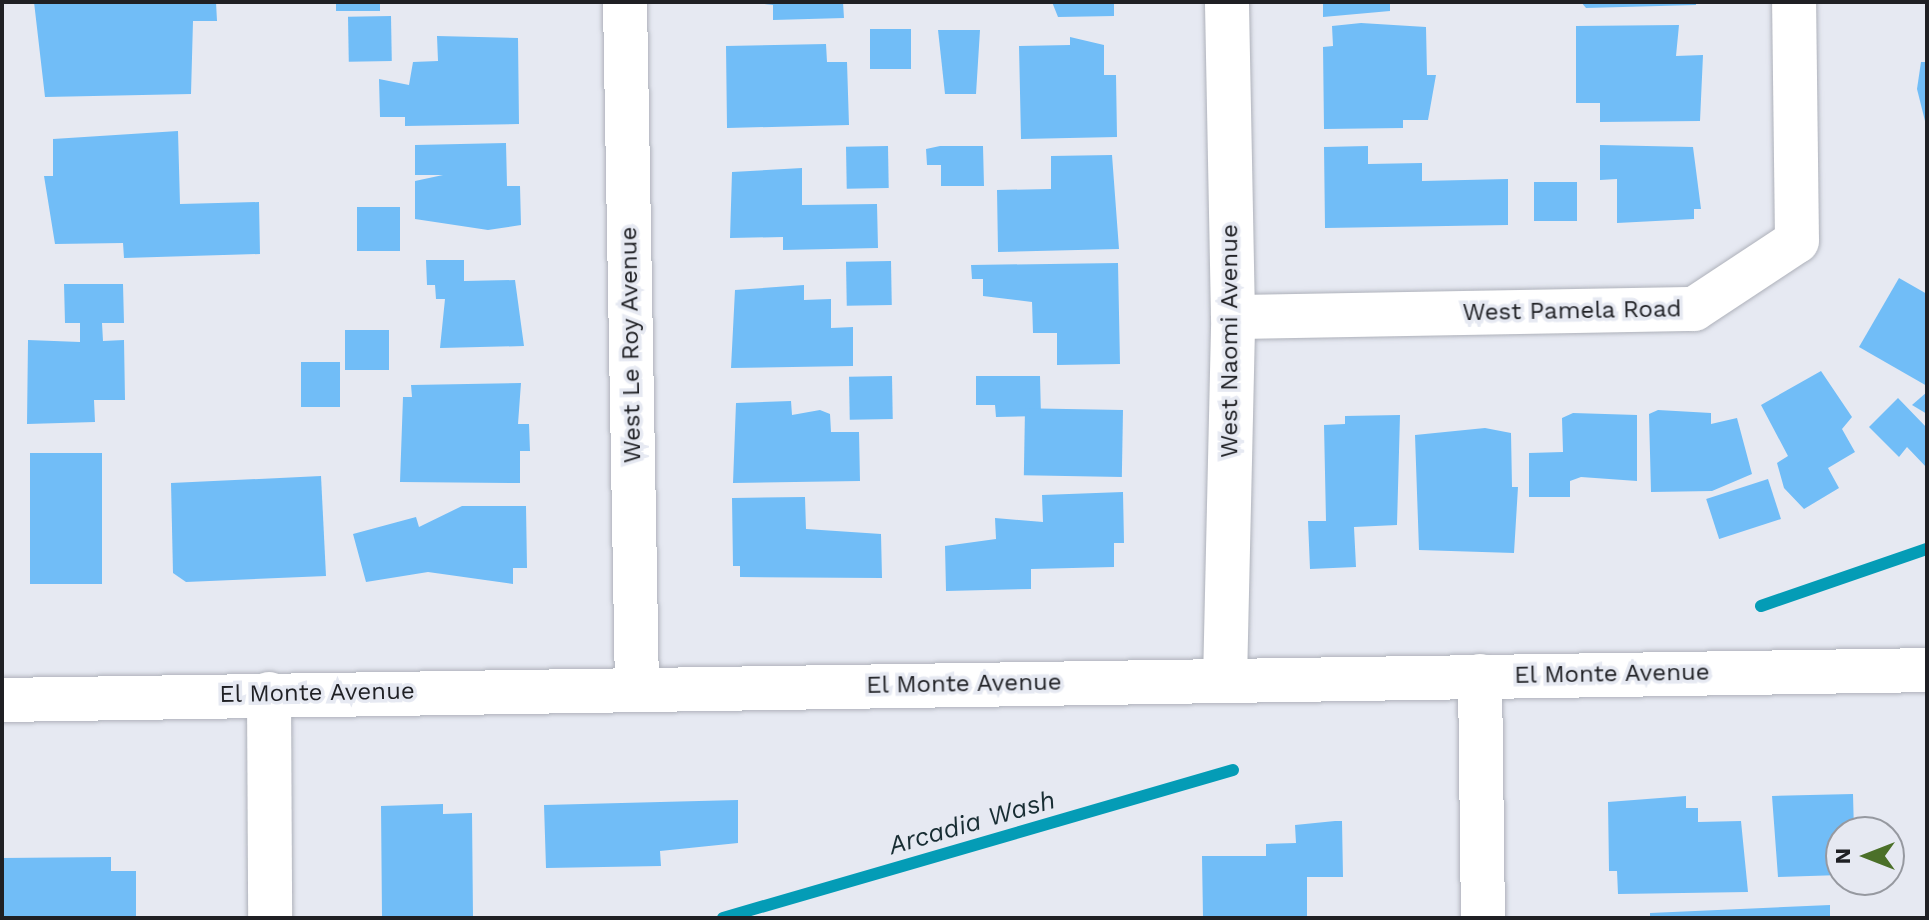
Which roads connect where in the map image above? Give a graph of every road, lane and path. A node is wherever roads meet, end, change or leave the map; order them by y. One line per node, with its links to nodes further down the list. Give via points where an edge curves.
1 (625, 2): 8 (street, West Le Roy Avenue)
2 (1227, 2): 4 (street, West Naomi Avenue)
3 (1794, 2): 4 (street, West Pamela Road, via 1797,241 1694,309)
4 (1233, 317): 7 (street, West Naomi Avenue)
5 (1927, 670): 6 (street, El Monte Avenue)
6 (1480, 676): 7 (street, El Monte Avenue); 12 (street)
7 (1225, 681): 8 (street, El Monte Avenue)
8 (637, 688): 9 (street, El Monte Avenue)
9 (269, 694): 10 (street, El Monte Avenue); 11 (street)
10 (2, 700)
11 (270, 918)
12 (1483, 918)

